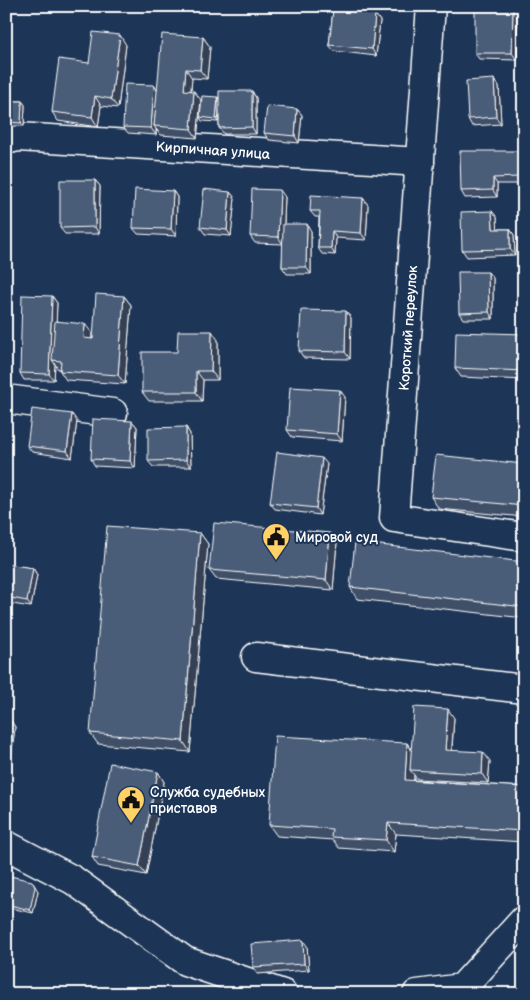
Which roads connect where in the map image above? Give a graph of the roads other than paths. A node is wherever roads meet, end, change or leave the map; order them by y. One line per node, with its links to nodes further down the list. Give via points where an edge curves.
1 (431, 6): 3 (street, Короткий переулок)
2 (6, 140): 3 (street, Кирпичная улица, via 28,138)
3 (420, 162): 6 (street, Короткий переулок, via 394,518)
4 (6, 399): 5 (street)
5 (113, 413)
6 (524, 537)
7 (256, 657): 8 (street)
8 (524, 690)
9 (6, 845): 11 (street, via 73,880 185,961)
10 (524, 920): 12 (street, via 462,988)
11 (284, 994)
12 (417, 994)

